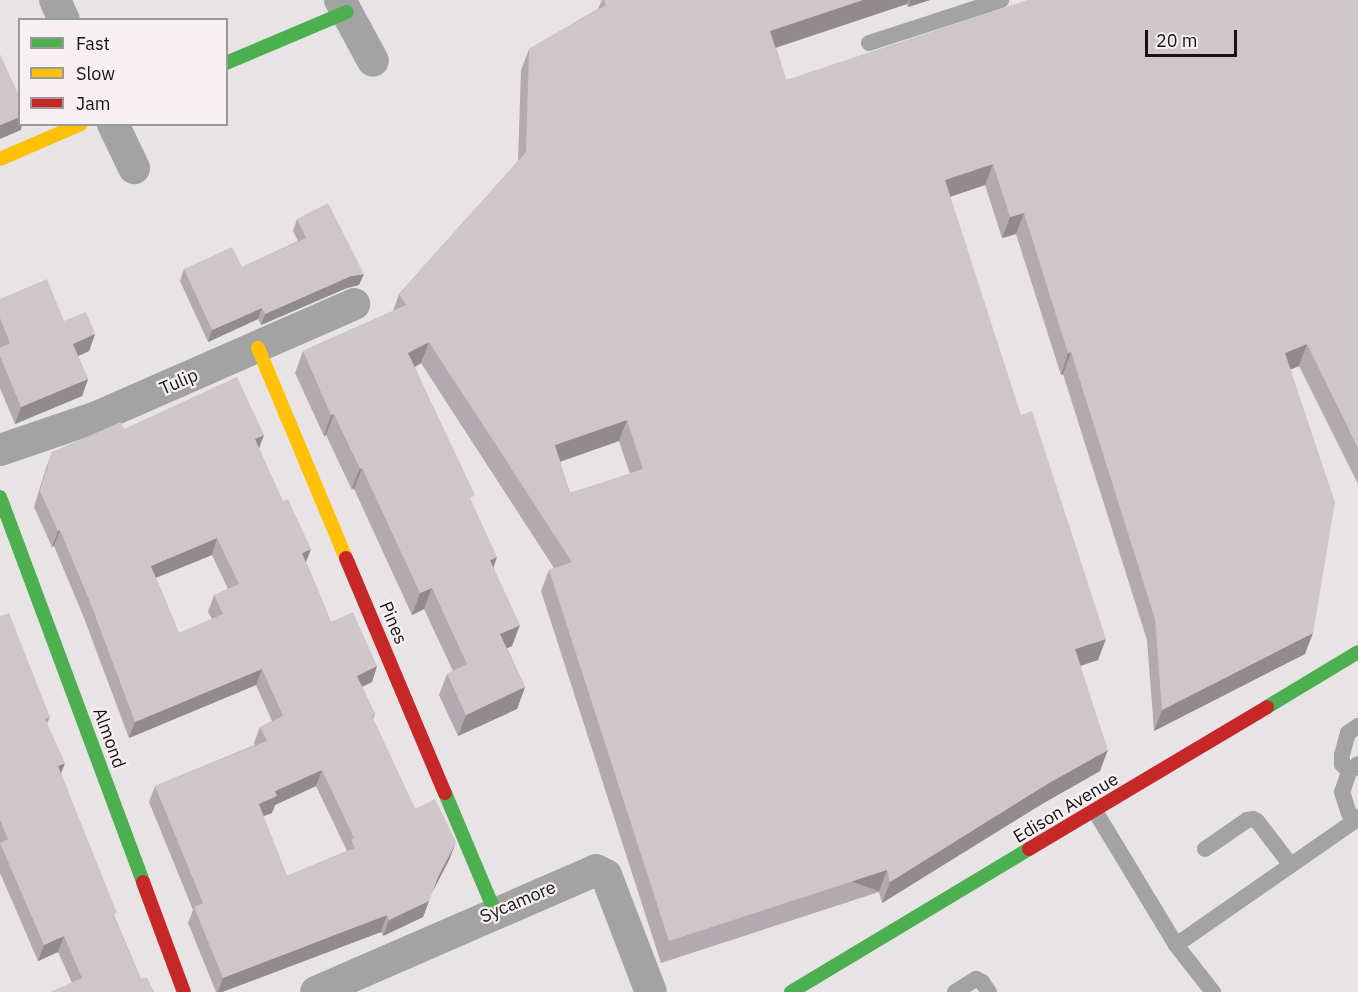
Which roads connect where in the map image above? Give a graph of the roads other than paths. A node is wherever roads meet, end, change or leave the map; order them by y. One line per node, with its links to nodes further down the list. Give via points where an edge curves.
1 (55, 0): 4 (street)
2 (1001, 0): 5 (lane)
3 (343, 6): 6 (street); 7 (street)
4 (63, 18)
5 (869, 43)
6 (373, 61)
7 (228, 62)
8 (76, 126): 10 (street)
9 (114, 126): 11 (street)
10 (0, 159)
11 (134, 168)
12 (354, 304): 13 (street, Tulip)
13 (258, 348): 14 (street, Tulip, via 97,417); 23 (street, Pines)
14 (0, 450)
15 (0, 497): 25 (street, Almond)
16 (1358, 652): 19 (street, Edison Avenue)
17 (1358, 726): 18 (lane, via 1347,733 1342,755 1342,764)
18 (1354, 768): 20 (lane, via 1342,792 1344,803)
19 (1095, 812): 24 (lane); 28 (street, Edison Avenue)
20 (1357, 821): 22 (lane)
21 (1205, 849): 22 (lane, via 1253,819)
22 (1290, 864): 24 (lane)
23 (495, 912): 26 (street, Sycamore); 27 (street, Sycamore, via 596,870 606,875)
24 (1176, 945): 31 (lane)
25 (184, 992)
26 (316, 992)
27 (651, 992)
28 (791, 992)
29 (955, 992): 30 (lane, via 976,979)
30 (989, 992)
31 (1214, 992)

